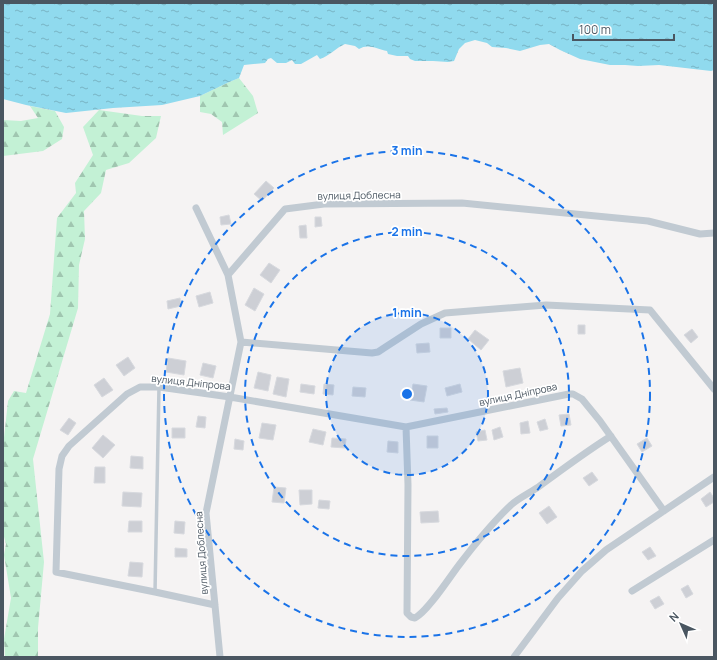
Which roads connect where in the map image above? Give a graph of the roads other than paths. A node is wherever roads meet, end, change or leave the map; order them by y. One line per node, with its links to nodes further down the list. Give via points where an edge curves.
1 (196, 208): 3 (street)
2 (714, 233): 3 (street, вулиця Доблесна, via 700,234 648,221 462,203 324,204 285,209)
3 (228, 275): 4 (street, вулиця Доблесна)
4 (241, 342): 6 (street, via 372,353 378,352 421,324 445,313 546,305 650,310); 7 (street, вулиця Доблесна)
5 (159, 387): 7 (street, вулиця Дніпрова); 14 (lane); 14 (street, вулиця Дніпрова, via 140,388 127,394 69,446 62,456 59,469 56,572)
6 (714, 389)
7 (230, 397): 8 (street, вулиця Дніпрова); 15 (street, вулиця Доблесна, via 206,513)
8 (406, 427): 9 (street, вулиця Дніпрова, via 573,394 582,400); 9 (street, via 407,613 414,618 429,605 492,525 512,504)
9 (611, 436): 11 (street)
10 (714, 477): 11 (street)
11 (664, 511): 17 (street, via 606,550 582,571 558,598)
12 (714, 540): 13 (street)
13 (632, 591)
14 (156, 592): 15 (street, вулиця Дніпрова)
15 (215, 605): 16 (street, вулиця Доблесна)
16 (220, 657)
17 (514, 657)

